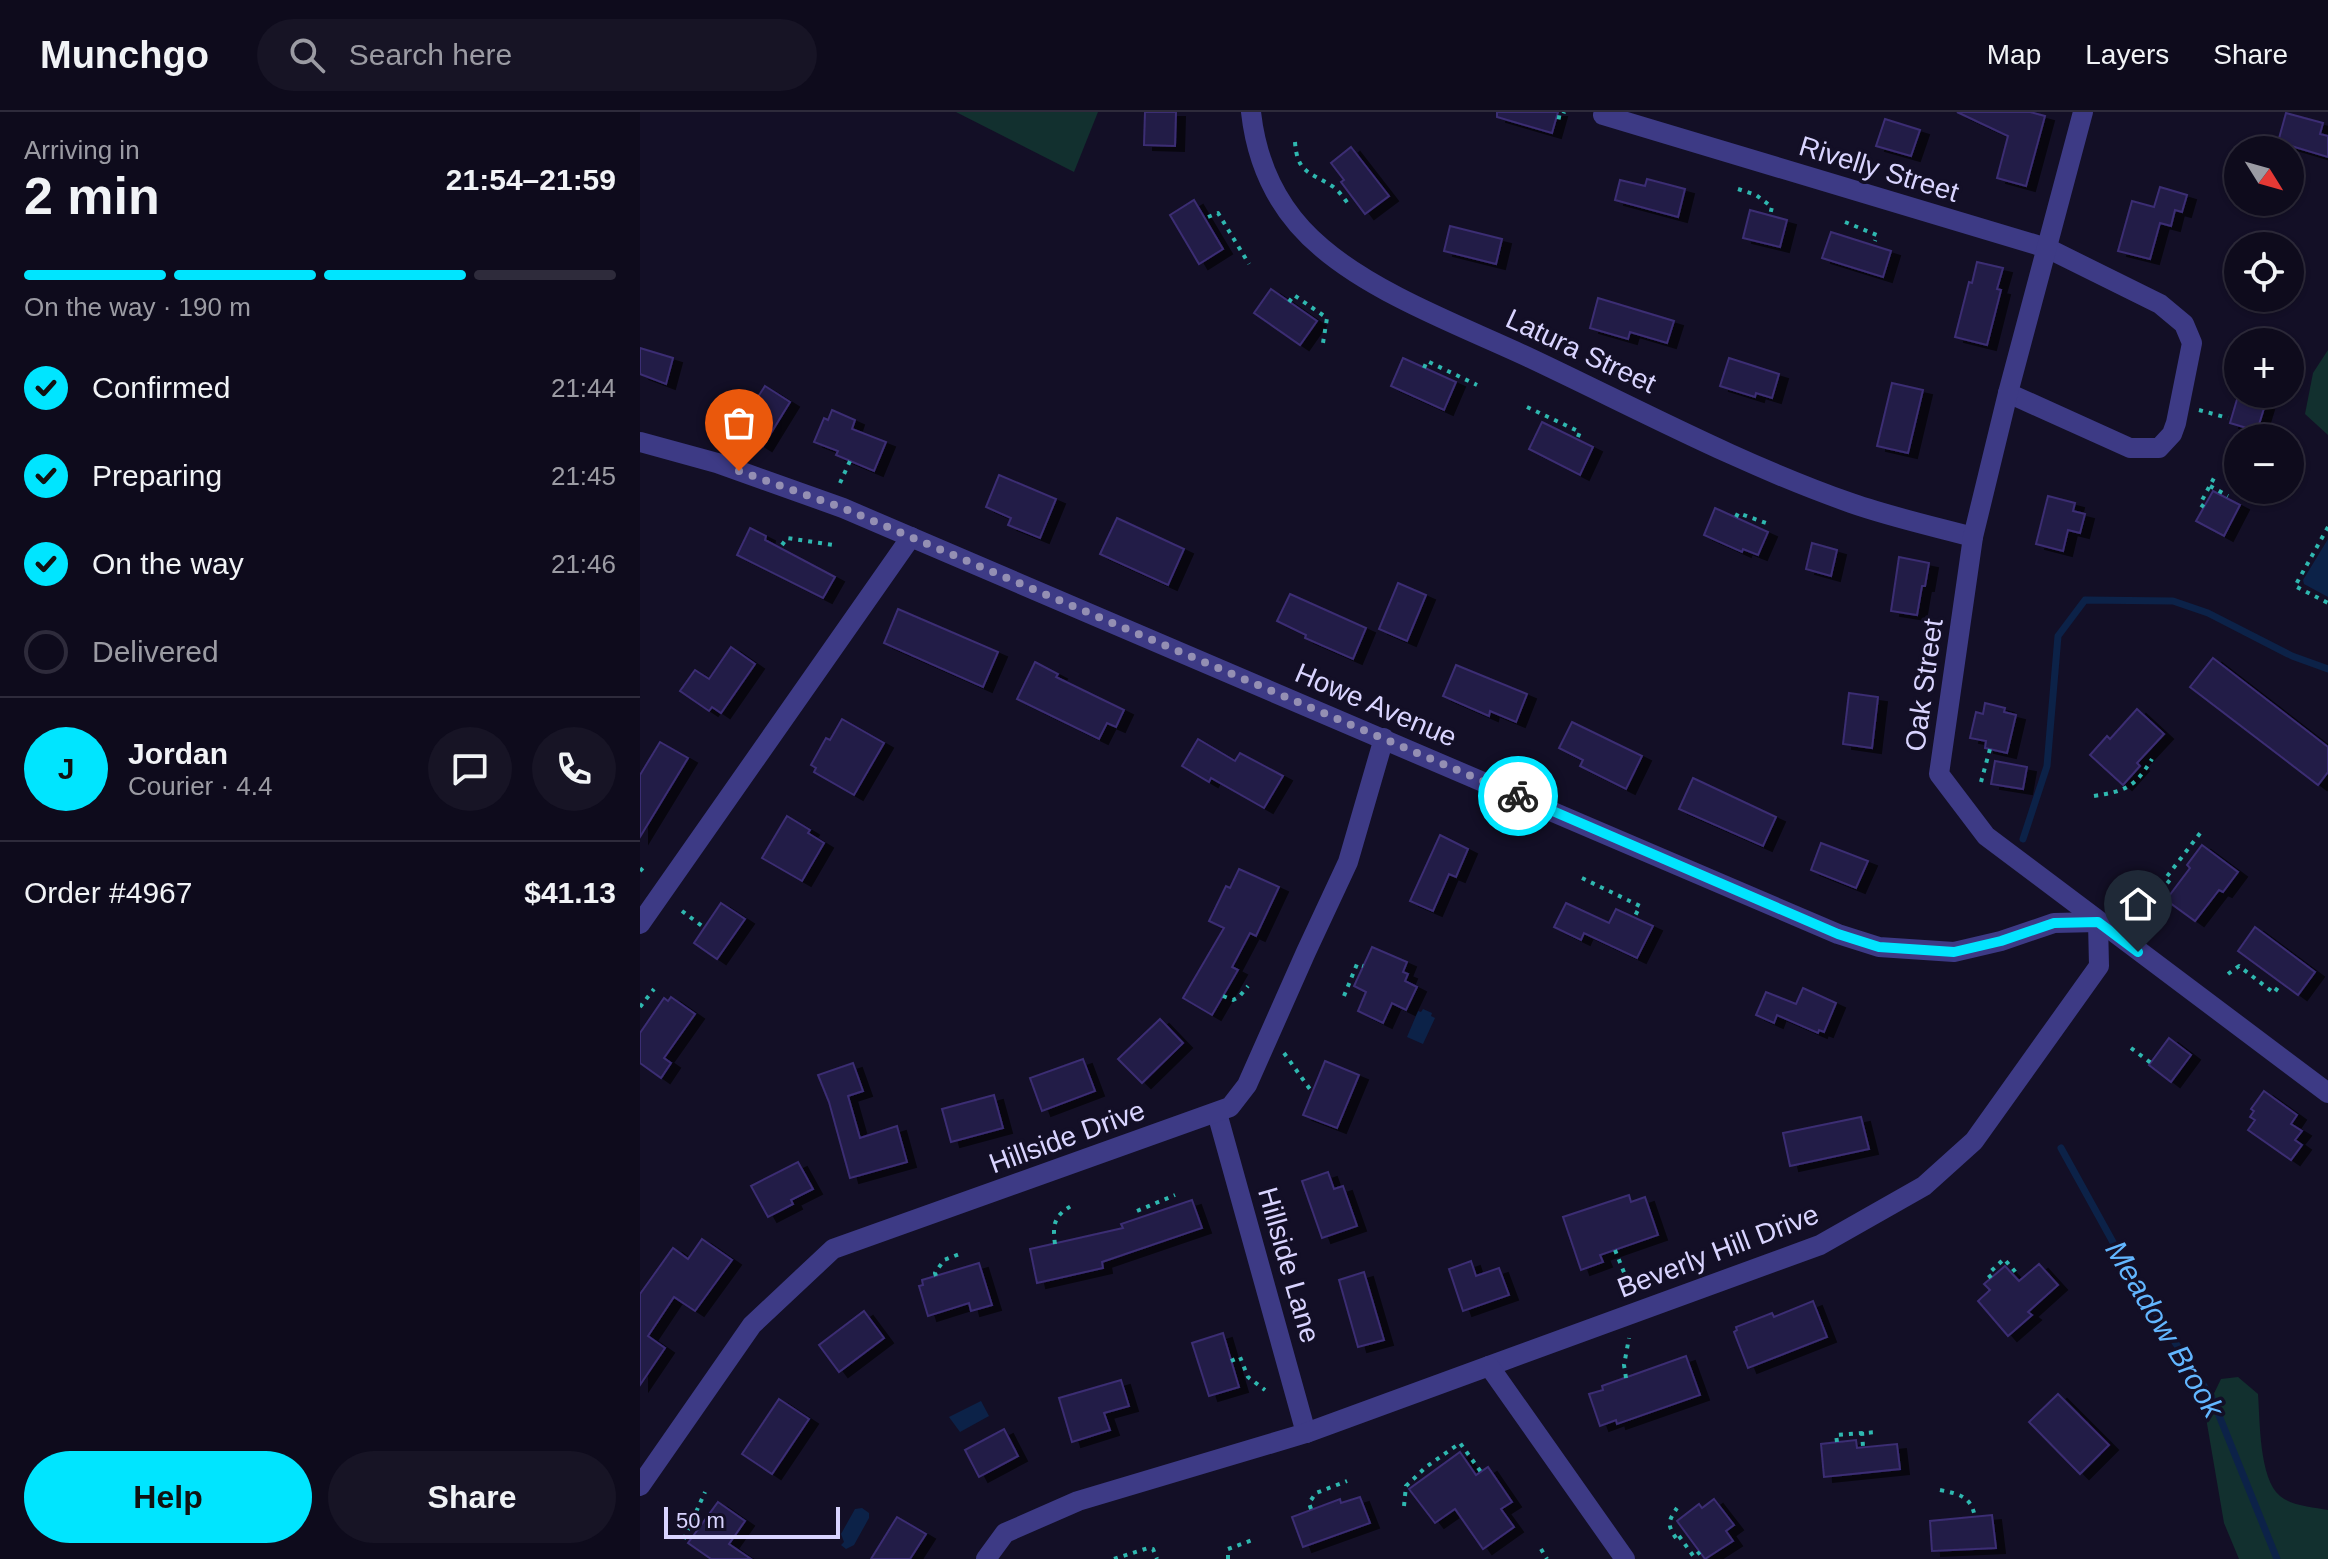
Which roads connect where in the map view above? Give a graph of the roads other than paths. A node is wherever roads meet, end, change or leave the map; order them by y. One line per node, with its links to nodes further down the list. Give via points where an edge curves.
1 (1251, 112): 8 (street, Latura Street, via 1259,154 1277,195 1305,232 1342,264 1746,460 1852,503)
2 (2083, 112): 4 (street, Oak Street)
3 (1603, 114): 4 (street, Rivelly Street)
4 (2047, 248): 5 (street, Oak Street); 5 (street, Rivelly Street, via 2179,318 2192,343 2180,405 2166,442 2140,449)
5 (2008, 393): 8 (street, Oak Street)
6 (640, 442): 7 (street, Howe Avenue, via 739,471)
7 (911, 537): 9 (street, Howe Avenue); 11 (street)
8 (1973, 537): 10 (street, Oak Street, via 1939,774 1986,836)
9 (1384, 738): 10 (street, Howe Avenue, via 1879,947 1954,952 2054,923); 13 (street, Hillside Drive, via 1348,862 1247,1085 1230,1107)
10 (2098, 922): 12 (street, Oak Street); 14 (street, Beverly Hill Drive, via 2099,966 1974,1141 1924,1186 1820,1245)
11 (640, 924)
12 (2328, 1093)
13 (1217, 1113): 15 (street, Hillside Lane); 16 (street, Hillside Drive, via 833,1249 752,1325)
14 (1489, 1366): 15 (street, Beverly Hill Drive); 18 (street)
15 (1306, 1433): 17 (street, Beverly Hill Drive, via 1078,1501 1005,1533)
16 (640, 1486)
17 (986, 1559)
18 (1625, 1559)

